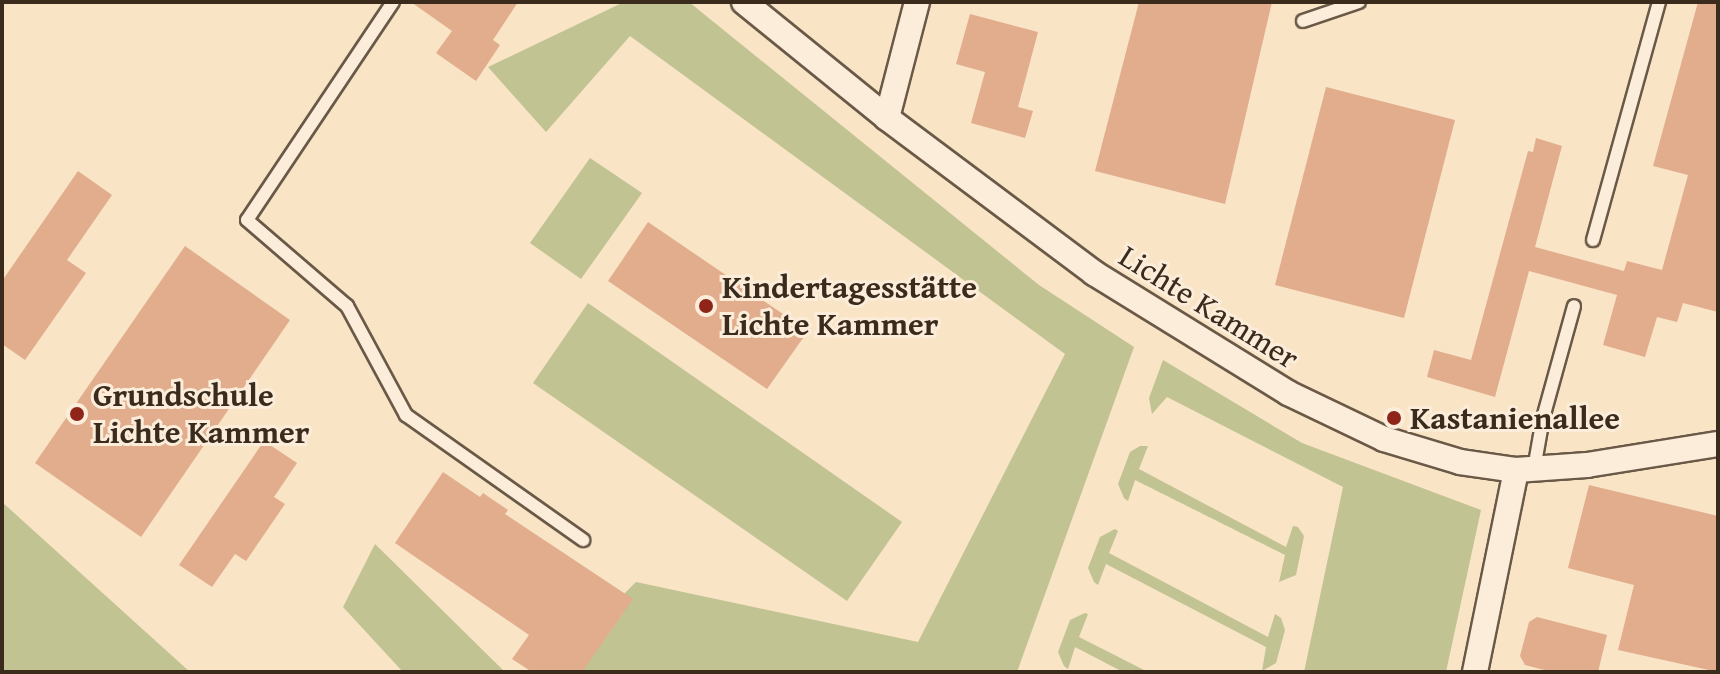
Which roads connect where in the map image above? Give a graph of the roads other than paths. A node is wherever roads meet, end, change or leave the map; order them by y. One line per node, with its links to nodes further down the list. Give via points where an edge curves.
1 (393, 2): 12 (lane, via 247,220 347,306 406,415)
2 (744, 2): 7 (street, Lichte Kammer)
3 (917, 2): 7 (street)
4 (1359, 2): 6 (lane)
5 (1659, 2): 8 (lane)
6 (1303, 21)
7 (887, 118): 11 (street, Lichte Kammer, via 1094,273 1288,393 1384,439 1460,462)
8 (1593, 240)
9 (1574, 306): 11 (lane)
10 (1718, 444): 11 (street, Lichte Kammer)
11 (1525, 470): 13 (street)
12 (583, 540)
13 (1475, 672)

